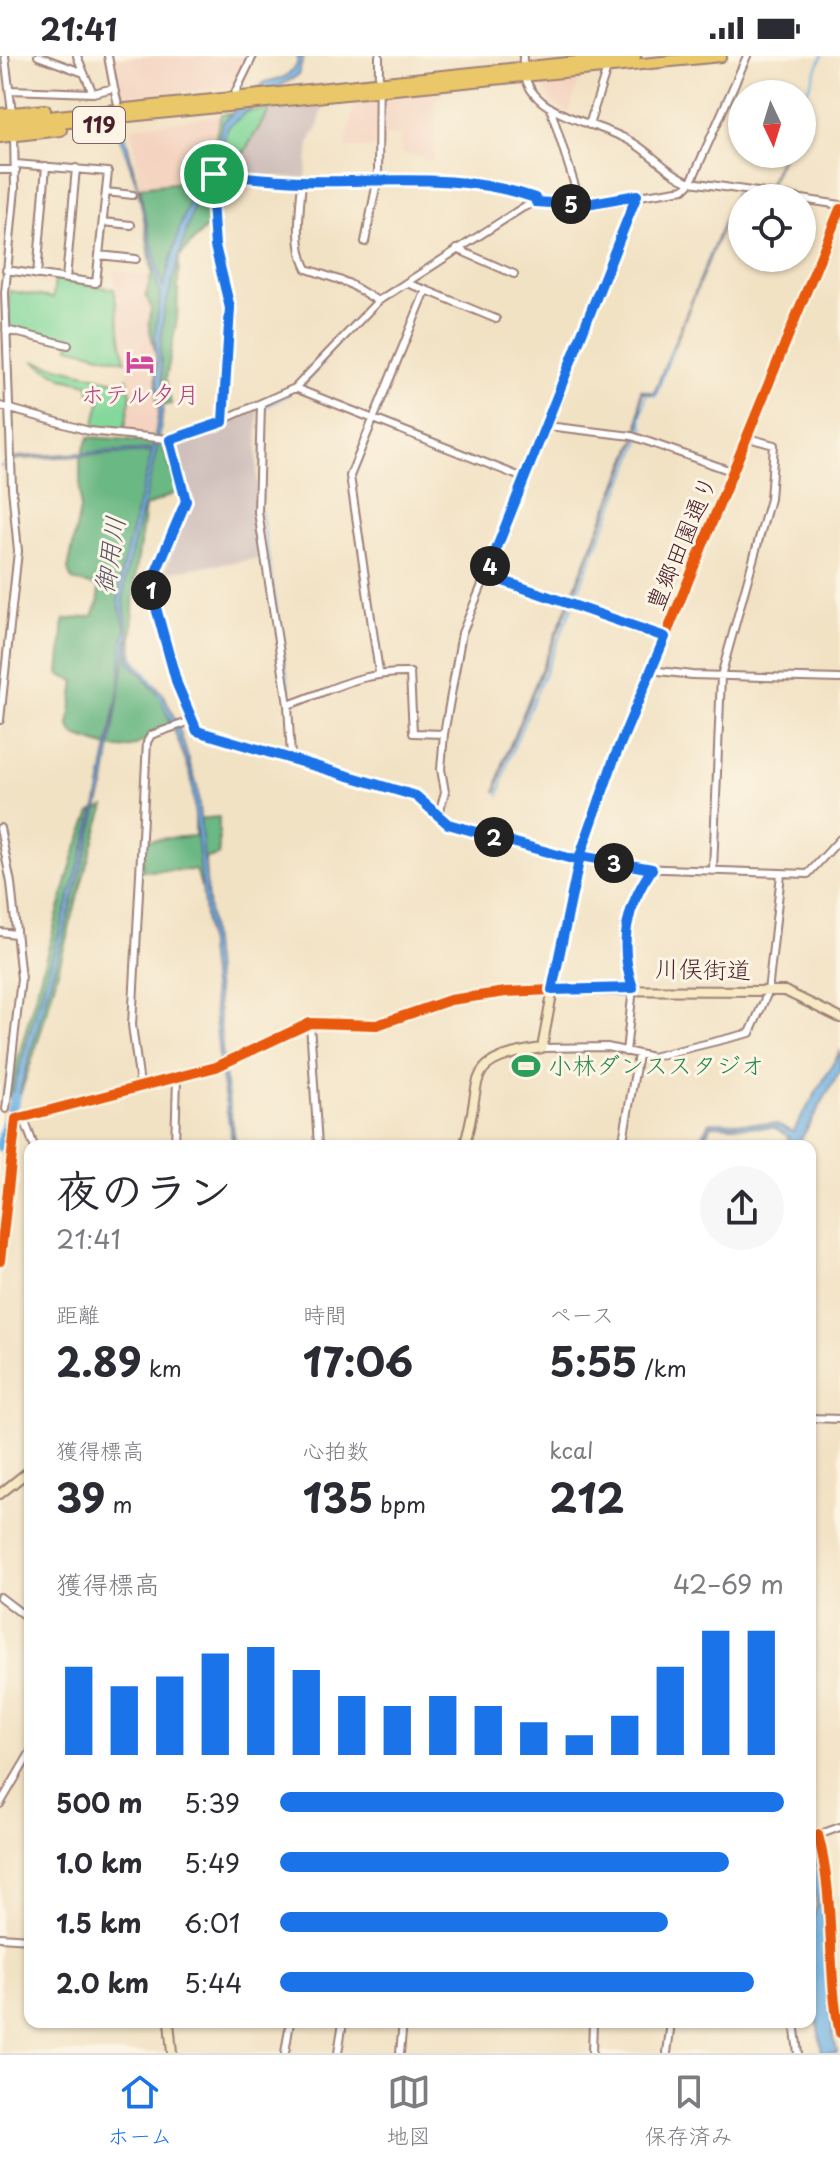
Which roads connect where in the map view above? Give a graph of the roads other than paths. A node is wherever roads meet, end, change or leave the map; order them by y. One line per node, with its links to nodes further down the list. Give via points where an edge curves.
1 (5, 56): 17 (street)
2 (38, 56): 10 (street)
3 (77, 56): 13 (street)
4 (108, 56): 15 (street)
5 (253, 56): 19 (street)
6 (379, 56): 14 (street)
7 (635, 56): 11 (highway, 119)
8 (721, 56): 11 (highway, 119)
9 (747, 56): 36 (street)
10 (47, 57): 13 (street)
11 (609, 61): 12 (highway, 119); 26 (street)
12 (524, 66): 14 (highway, 119); 22 (street, via 532,94)
13 (84, 73): 18 (street)
14 (377, 86): 19 (highway, 119); 34 (street)
15 (109, 89): 18 (street); 20 (street)
16 (0, 93): 17 (street)
17 (10, 93): 18 (street); 24 (street)
18 (93, 93)
19 (232, 101): 21 (highway, 119); 23 (highway, 119)
20 (118, 104): 21 (highway, 119, via 142,102); 24 (highway, 119)
21 (143, 107): 25 (highway, 119)
22 (550, 107): 26 (street); 43 (street)
23 (198, 109): 27 (highway, 119); 28 (highway, 119)
24 (8, 114)
25 (0, 122)
26 (589, 125): 36 (street, via 620,135)
27 (0, 129)
28 (14, 134): 29 (highway, 119); 31 (street)
29 (0, 137)
30 (46, 166): 31 (street); 32 (street); 53 (street)
31 (16, 167): 33 (street); 51 (street)
32 (76, 168): 38 (street, via 105,169); 54 (street)
33 (0, 170)
34 (378, 177): 35 (street); 41 (street, via 485,185); 47 (street)
35 (302, 181): 57 (street, via 299,216 307,269 348,283); 65 (street, via 214,174 215,246 230,308)
36 (691, 182): 37 (street); 40 (street, via 684,189)
37 (728, 187)
38 (106, 192): 39 (street); 45 (street)
39 (133, 195)
40 (637, 195): 43 (street); 66 (street)
41 (536, 202): 43 (street); 48 (street)
42 (816, 202): 44 (street)
43 (581, 205)
44 (840, 207): 69 (street, 豊郷田園通り)
45 (103, 222): 46 (street); 49 (street)
46 (131, 225)
47 (365, 242)
48 (457, 249): 52 (street); 55 (street)
49 (99, 255): 50 (street); 54 (street, via 96,283)
50 (136, 259)
51 (6, 270): 53 (street); 59 (street)
52 (514, 274)
53 (37, 275): 54 (street)
54 (66, 279)
55 (406, 283): 56 (street); 57 (street)
56 (426, 290): 58 (street); 64 (street)
57 (378, 301): 61 (street)
58 (496, 319)
59 (6, 330): 60 (street); 63 (street)
60 (68, 345)
61 (295, 388): 62 (street); 64 (street)
62 (261, 405): 65 (street); 81 (street, via 258,512)
63 (4, 407): 68 (street); 70 (street, via 89,431)
64 (373, 419): 74 (street); 78 (street, via 350,476)
65 (223, 422): 70 (street)
66 (547, 426): 73 (street, via 632,436); 74 (street)
67 (0, 436): 68 (street)
68 (9, 438): 72 (street)
69 (748, 438): 73 (street, 豊郷田園通り); 79 (street, via 774,445 770,499)
70 (170, 440): 83 (street, via 186,501 150,586)
71 (0, 457): 72 (street)
72 (10, 458): 82 (street, via 18,551)
73 (734, 472): 76 (street, 豊郷田園通り)
74 (526, 479): 75 (street)
75 (486, 575): 76 (street); 84 (street, via 462,633)
76 (665, 637): 77 (street, 豊郷田園通り)
77 (651, 670): 79 (street); 89 (street, 豊郷田園通り)
78 (379, 672): 81 (street, via 345,680); 84 (street, via 410,673 413,733)
79 (721, 676): 80 (street); 91 (street)
80 (840, 679)
81 (288, 705): 85 (street)
82 (0, 720)
83 (191, 721): 85 (street, via 197,731); 104 (street, via 151,735 147,742 132,1025)
84 (444, 734): 86 (street, via 445,792)
85 (291, 757): 86 (street, via 416,796)
86 (438, 817): 89 (street)
87 (0, 828): 94 (street)
88 (840, 839): 92 (street, via 808,874)
89 (580, 858): 90 (street); 96 (street, 豊郷田園通り)
90 (652, 869): 91 (street); 95 (street, via 625,927 625,966)
91 (713, 870): 92 (street)
92 (781, 874): 97 (street)
93 (0, 932): 94 (street)
94 (15, 934): 105 (street, via 20,1007)
95 (633, 988): 96 (street, 川俣街道); 97 (street, 川俣街道); 101 (street)
96 (552, 990): 99 (street, via 450,1000 377,1025); 100 (street)
97 (768, 992): 98 (street, 川俣街道, via 791,992); 102 (street, 川俣街道, via 750,1033 667,1056)
98 (840, 1018)
99 (310, 1023): 103 (street, via 216,1067); 109 (street)
100 (542, 1048): 101 (street, 川俣街道, via 592,1046); 110 (street, 川俣街道, via 487,1063)
101 (626, 1052): 102 (street, 川俣街道)
102 (638, 1055): 111 (street)
103 (177, 1078): 104 (street); 108 (street)
104 (140, 1085): 106 (street)
105 (6, 1109)
106 (24, 1119): 107 (street); 112 (street, via 16,1119)
107 (32, 1140)
108 (175, 1140)
109 (318, 1140)
110 (465, 1140)
111 (623, 1140)
112 (0, 1261)
113 (816, 1418): 114 (street)
114 (840, 1419)
115 (24, 1475): 116 (street)
116 (0, 1494)
117 (0, 1597): 118 (street)
118 (24, 1615)
119 (24, 1763): 120 (street)
120 (0, 1804)
121 (840, 1827): 122 (street)
122 (816, 1835)
123 (0, 1937): 124 (street)
124 (24, 1939)
125 (170, 2028): 132 (street)
126 (289, 2028): 133 (street)
127 (342, 2028): 134 (street)
128 (402, 2028): 135 (street)
129 (593, 2028): 136 (street)
130 (670, 2028): 137 (street)
131 (795, 2028): 138 (street)
132 (172, 2053)
133 (285, 2053)
134 (338, 2053)
135 (400, 2053)
136 (592, 2053)
137 (667, 2053)
138 (798, 2053)

